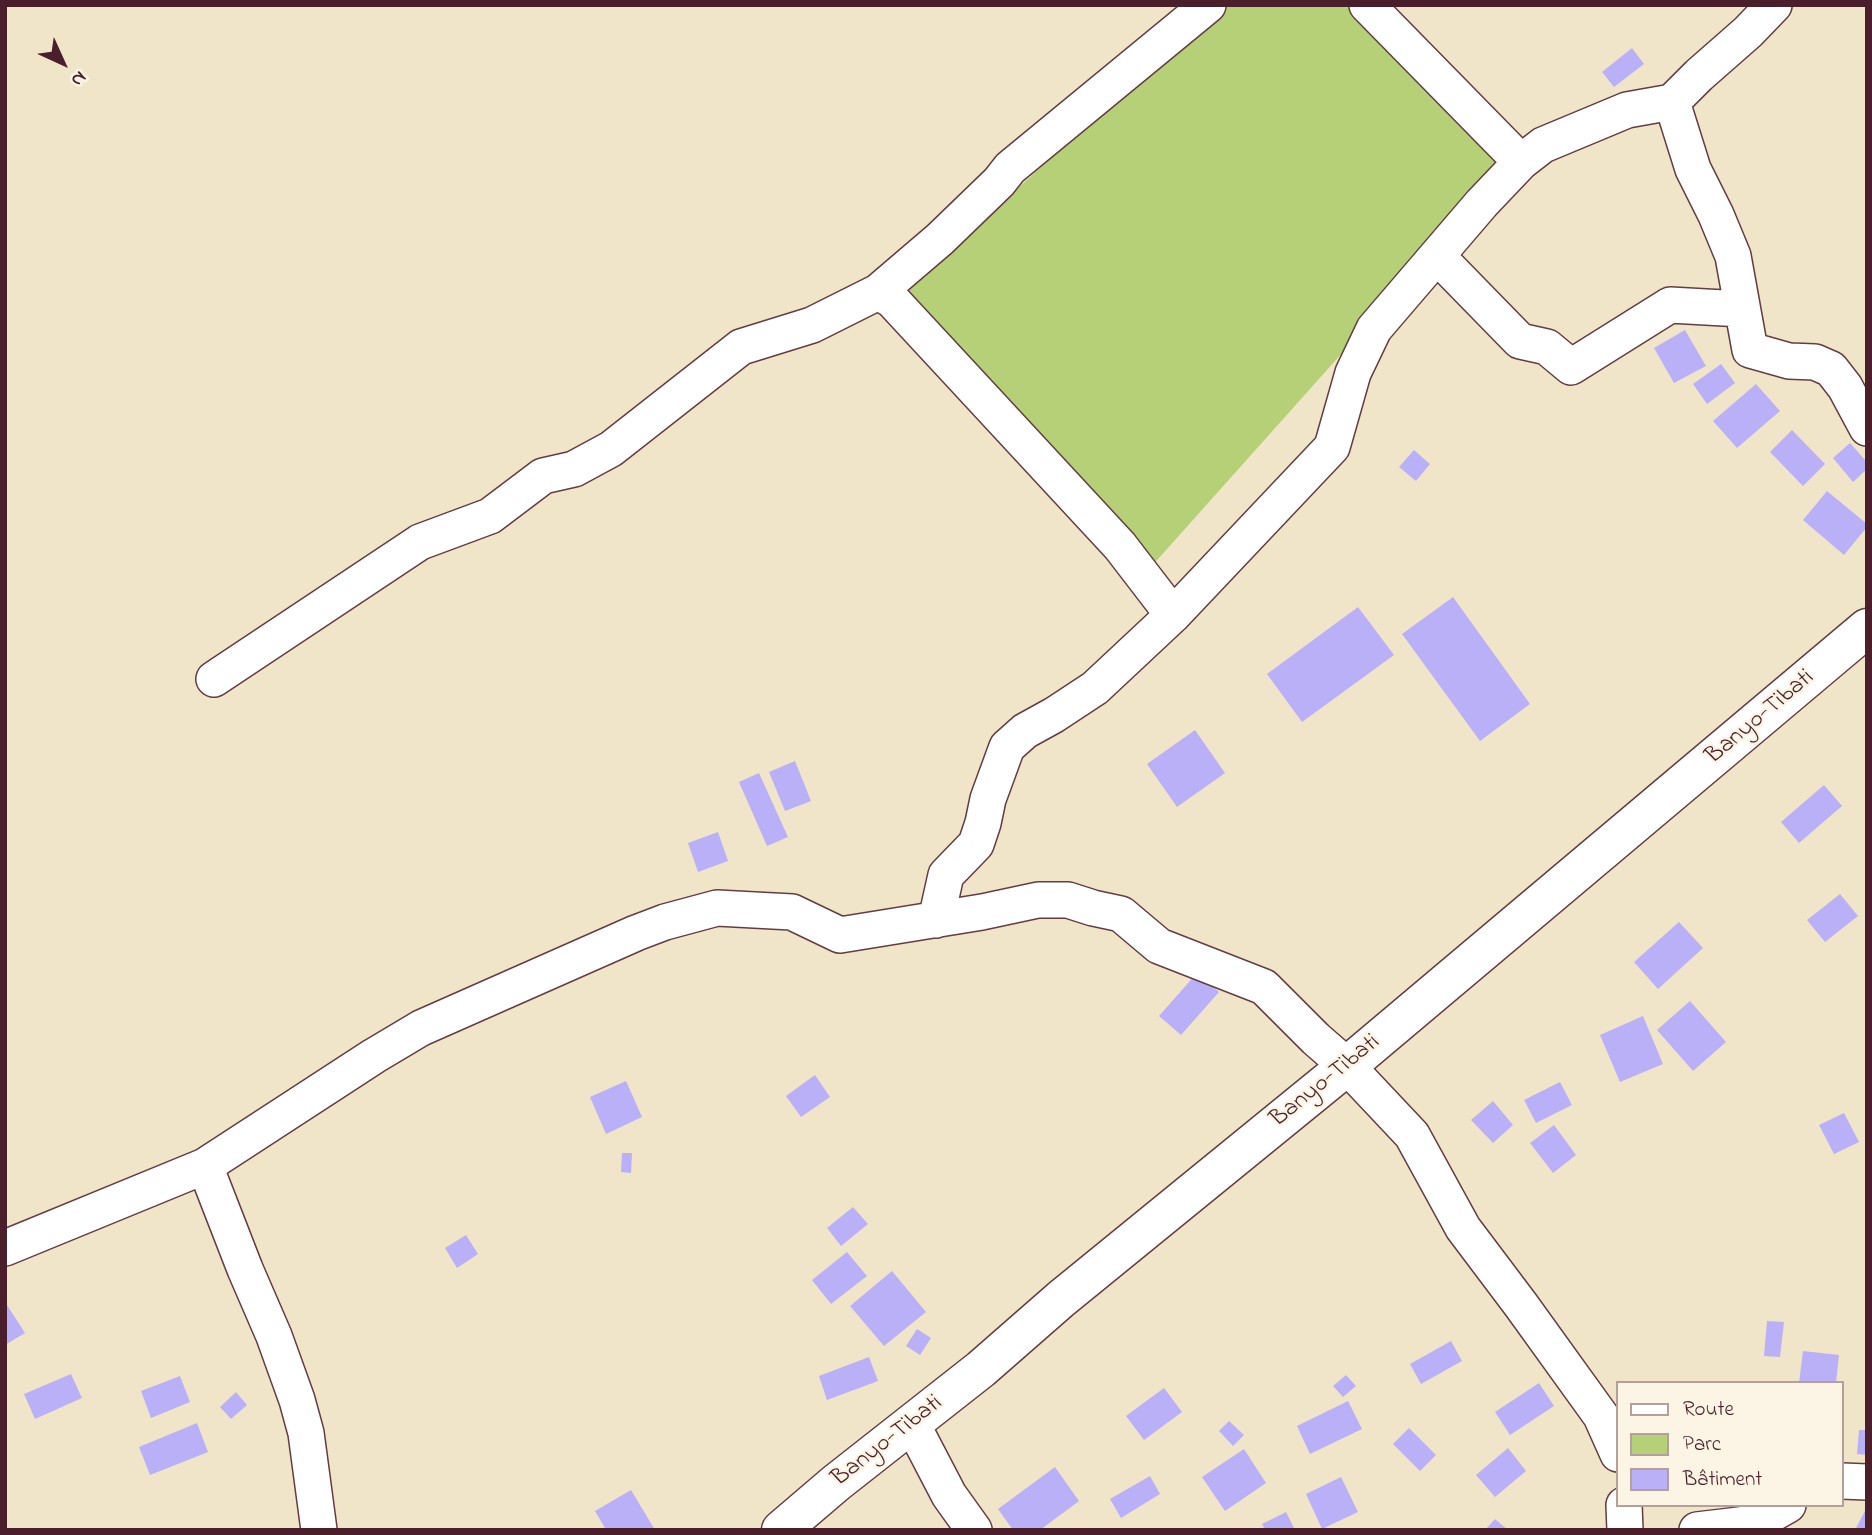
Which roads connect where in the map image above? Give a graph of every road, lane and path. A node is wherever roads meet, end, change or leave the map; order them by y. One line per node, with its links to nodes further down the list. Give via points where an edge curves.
1 (1208, 5): 7 (street, via 1010,168 940,239)
2 (1367, 5): 5 (street)
3 (1774, 5): 4 (street)
4 (1672, 102): 5 (street, via 1627,110 1543,145); 8 (street, via 1693,169 1733,256)
5 (1521, 162): 6 (street)
6 (1437, 256): 8 (street, via 1520,341 1547,347 1571,367 1670,305); 10 (street, via 1374,329 1353,373 1332,447)
7 (878, 292): 10 (street, via 892,300 1120,546); 12 (street, via 812,325 741,347 611,449 574,469 543,476 490,516 420,542)
8 (1742, 309): 9 (street, via 1750,350 1831,369)
9 (1867, 428)
10 (1173, 615): 13 (street, via 1095,688 1007,747 976,844 946,875)
11 (1867, 628): 14 (highway, Banyo-Tibati)
12 (214, 679)
13 (936, 920): 14 (street, via 1038,900 1068,900 1121,914 1159,946 1264,987); 15 (street, via 840,935 792,912 717,908 665,922 421,1028)
14 (1347, 1066): 17 (highway, Banyo-Tibati); 18 (street, via 1412,1135 1463,1228 1601,1416)
15 (205, 1166): 16 (street); 24 (street, via 297,1401)
16 (5, 1248)
17 (912, 1423): 25 (highway, Banyo-Tibati); 26 (street, via 949,1495)
18 (1616, 1450)
19 (1844, 1481): 20 (street)
20 (1867, 1482)
21 (1624, 1507): 27 (street)
22 (1786, 1507): 23 (street)
23 (1765, 1526): 28 (street)
24 (319, 1530)
25 (780, 1530)
26 (974, 1530)
27 (1625, 1530)
28 (1697, 1530)

